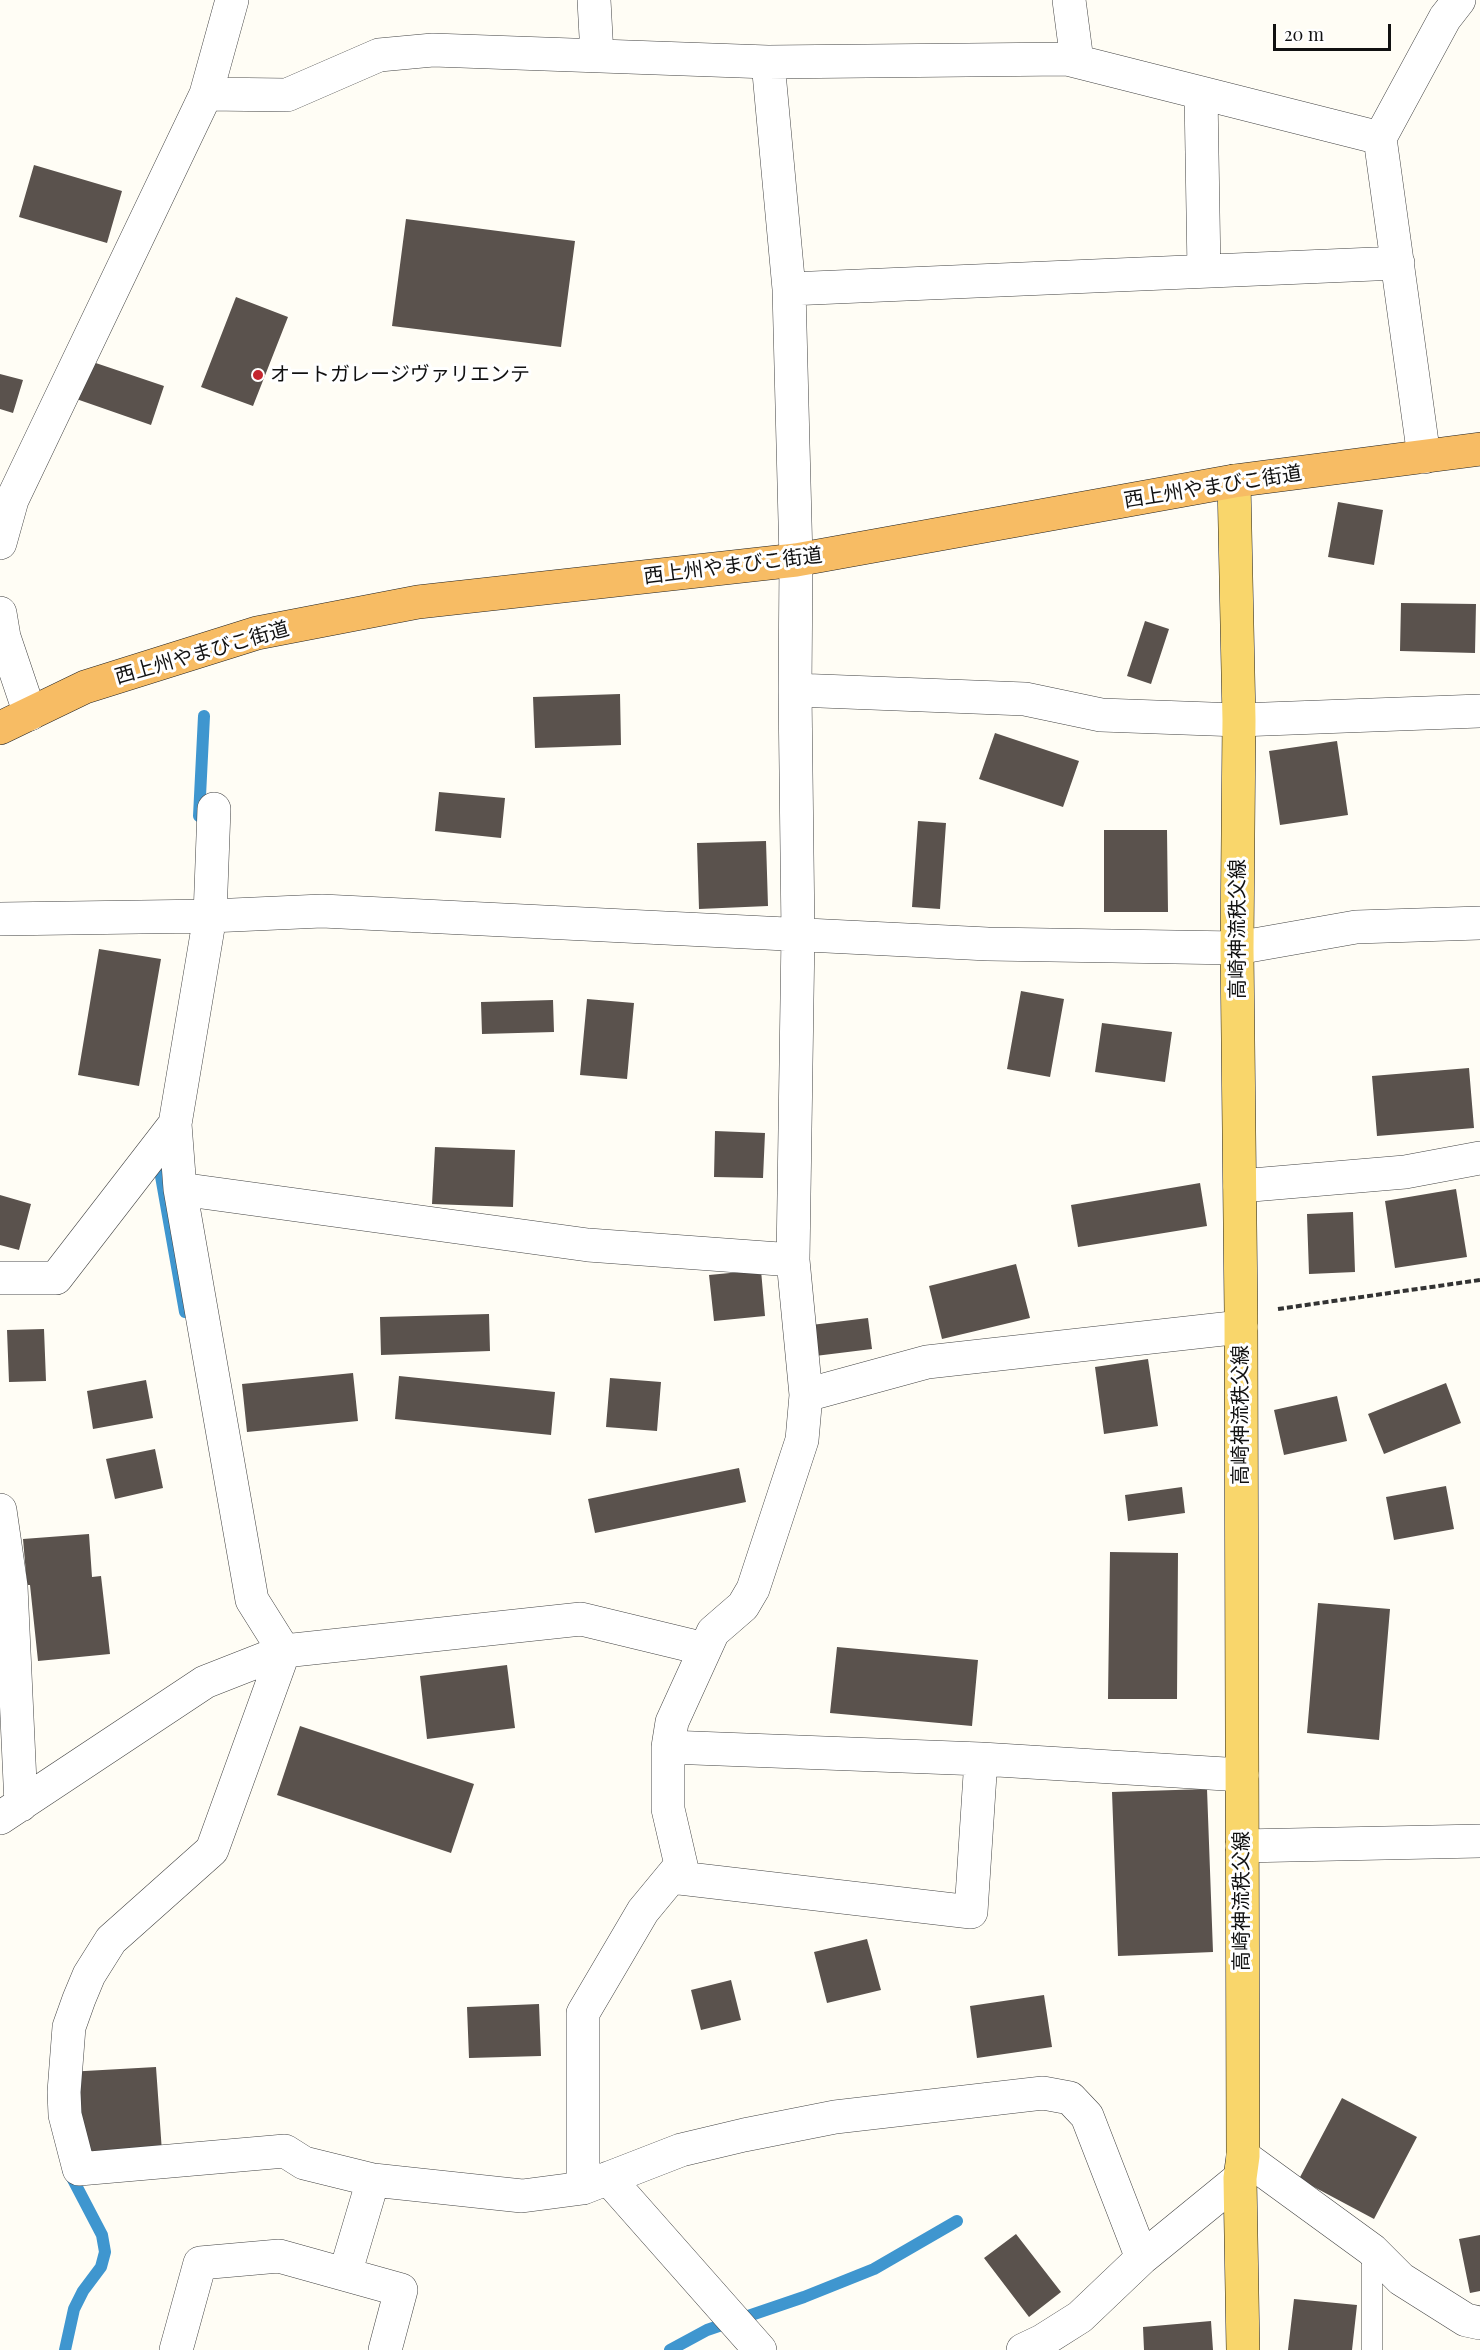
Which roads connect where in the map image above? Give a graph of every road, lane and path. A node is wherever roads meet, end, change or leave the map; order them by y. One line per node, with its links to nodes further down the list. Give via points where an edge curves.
1 (594, 0): 5 (street)
2 (1069, 0): 6 (street)
3 (1459, 0): 10 (street, via 1445,18)
4 (223, 6): 8 (street)
5 (597, 55): 7 (street); 8 (street, via 433,50 379,55 287,95)
6 (1077, 61): 7 (street); 9 (street)
7 (768, 62): 13 (street)
8 (206, 94): 17 (street)
9 (1201, 94): 10 (street); 12 (street)
10 (1380, 138): 11 (street)
11 (1398, 263): 12 (street); 15 (street)
12 (1204, 271): 13 (street)
13 (789, 289): 18 (street)
14 (1480, 449): 15 (highway, 西上州やまびこ街道)
15 (1424, 457): 16 (highway, 西上州やまびこ街道)
16 (1234, 481): 18 (highway, 西上州やまびこ街道); 24 (main road, 高崎神流秩父線)
17 (2, 527)
18 (796, 560): 21 (street); 23 (highway, 西上州やまびこ街道, via 418,602 257,633 85,687)
19 (0, 613): 20 (street)
20 (6, 657): 23 (street)
21 (795, 690): 24 (street, via 1025,699 1101,715); 30 (street)
22 (1480, 711): 24 (street)
23 (30, 714): 25 (highway, 西上州やまびこ街道)
24 (1239, 720): 31 (main road, 高崎神流秩父線)
25 (0, 728)
26 (214, 809): 27 (street)
27 (210, 916): 28 (street); 30 (street, via 322,911); 32 (street)
28 (0, 919)
29 (1480, 923): 31 (street, via 1356,927)
30 (798, 934): 31 (street, via 988,944); 36 (street)
31 (1238, 948): 34 (main road, 高崎神流秩父線)
32 (175, 1124): 35 (street); 37 (street, via 56,1278)
33 (1480, 1158): 34 (street, via 1406,1172)
34 (1240, 1186): 39 (main road, 高崎神流秩父線)
35 (180, 1189): 36 (street, via 588,1245); 43 (street, via 252,1600)
36 (793, 1260): 40 (street)
37 (0, 1278)
38 (1480, 1280): 39 (path)
39 (1241, 1320): 40 (street, via 927,1362); 46 (main road, 高崎神流秩父線)
40 (806, 1395): 42 (street, via 802,1440 753,1589 743,1606 713,1632)
41 (0, 1510): 47 (street, via 11,1586)
42 (705, 1649): 43 (street, via 581,1619); 44 (street, via 672,1722)
43 (284, 1651): 47 (street, via 205,1682); 53 (street, via 212,1850 111,1940 89,1975 69,2027 65,2115 79,2169 285,2151 304,2163)
44 (668, 1747): 45 (street); 51 (street, via 668,1809 681,1865)
45 (981, 1759): 46 (street); 51 (street, via 971,1912)
46 (1242, 1775): 50 (main road, 高崎神流秩父線)
47 (11, 1812)
48 (1480, 1835): 49 (street)
49 (1480, 1841): 50 (street)
50 (1242, 1846): 52 (main road, 高崎神流秩父線)
51 (671, 1877): 54 (street, via 643,1911 583,2013)
52 (1241, 2167): 55 (street); 56 (street); 63 (main road, 高崎神流秩父線)
53 (373, 2180): 54 (street, via 522,2196); 57 (street)
54 (596, 2183): 56 (street, via 681,2150 744,2135 835,2117 1043,2092 1070,2098 1087,2116); 61 (street)
55 (1372, 2250): 58 (street, via 1401,2279 1466,2320); 64 (lane)
56 (1142, 2258): 62 (street, via 1080,2317)
57 (345, 2274): 59 (street, via 279,2256 200,2263); 60 (street, via 401,2290)
58 (1480, 2323)
59 (176, 2350)
60 (385, 2350)
61 (760, 2350)
62 (1023, 2350)
63 (1243, 2350)
64 (1372, 2350)

